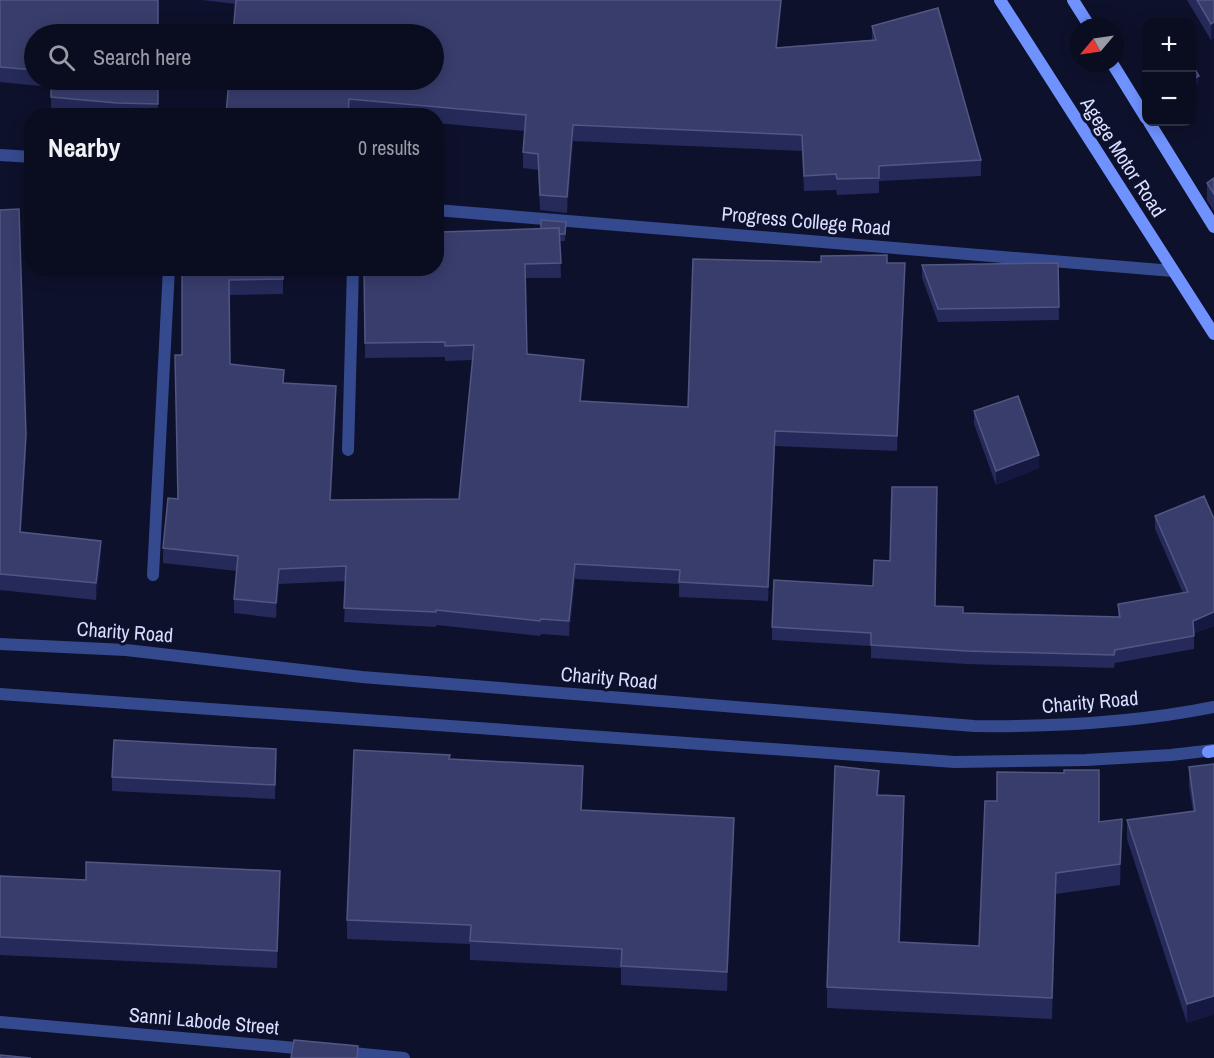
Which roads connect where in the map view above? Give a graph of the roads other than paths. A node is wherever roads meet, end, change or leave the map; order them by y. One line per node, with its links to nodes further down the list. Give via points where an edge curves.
1 (1000, 0): 11 (main road, Agege Motor Road)
2 (1073, 0): 3 (main road)
3 (1084, 18)
4 (1118, 72): 5 (main road, Agege Motor Road)
5 (1142, 110)
6 (1152, 126): 10 (main road, Agege Motor Road)
7 (0, 155): 8 (street)
8 (24, 156)
9 (444, 211): 11 (street, Progress College Road)
10 (1214, 227)
11 (1173, 271): 14 (main road, Agege Motor Road)
12 (169, 276): 16 (street)
13 (353, 276): 15 (street)
14 (1214, 334)
15 (348, 450)
16 (153, 575)
17 (0, 644): 19 (street, Charity Road, via 126,650 362,677 974,726 1046,727 1181,714)
18 (0, 694): 20 (street, via 955,762 1086,760)
19 (1214, 707)
20 (1212, 751)
21 (0, 1022): 22 (street, Sanni Labode Street)
22 (404, 1058)

